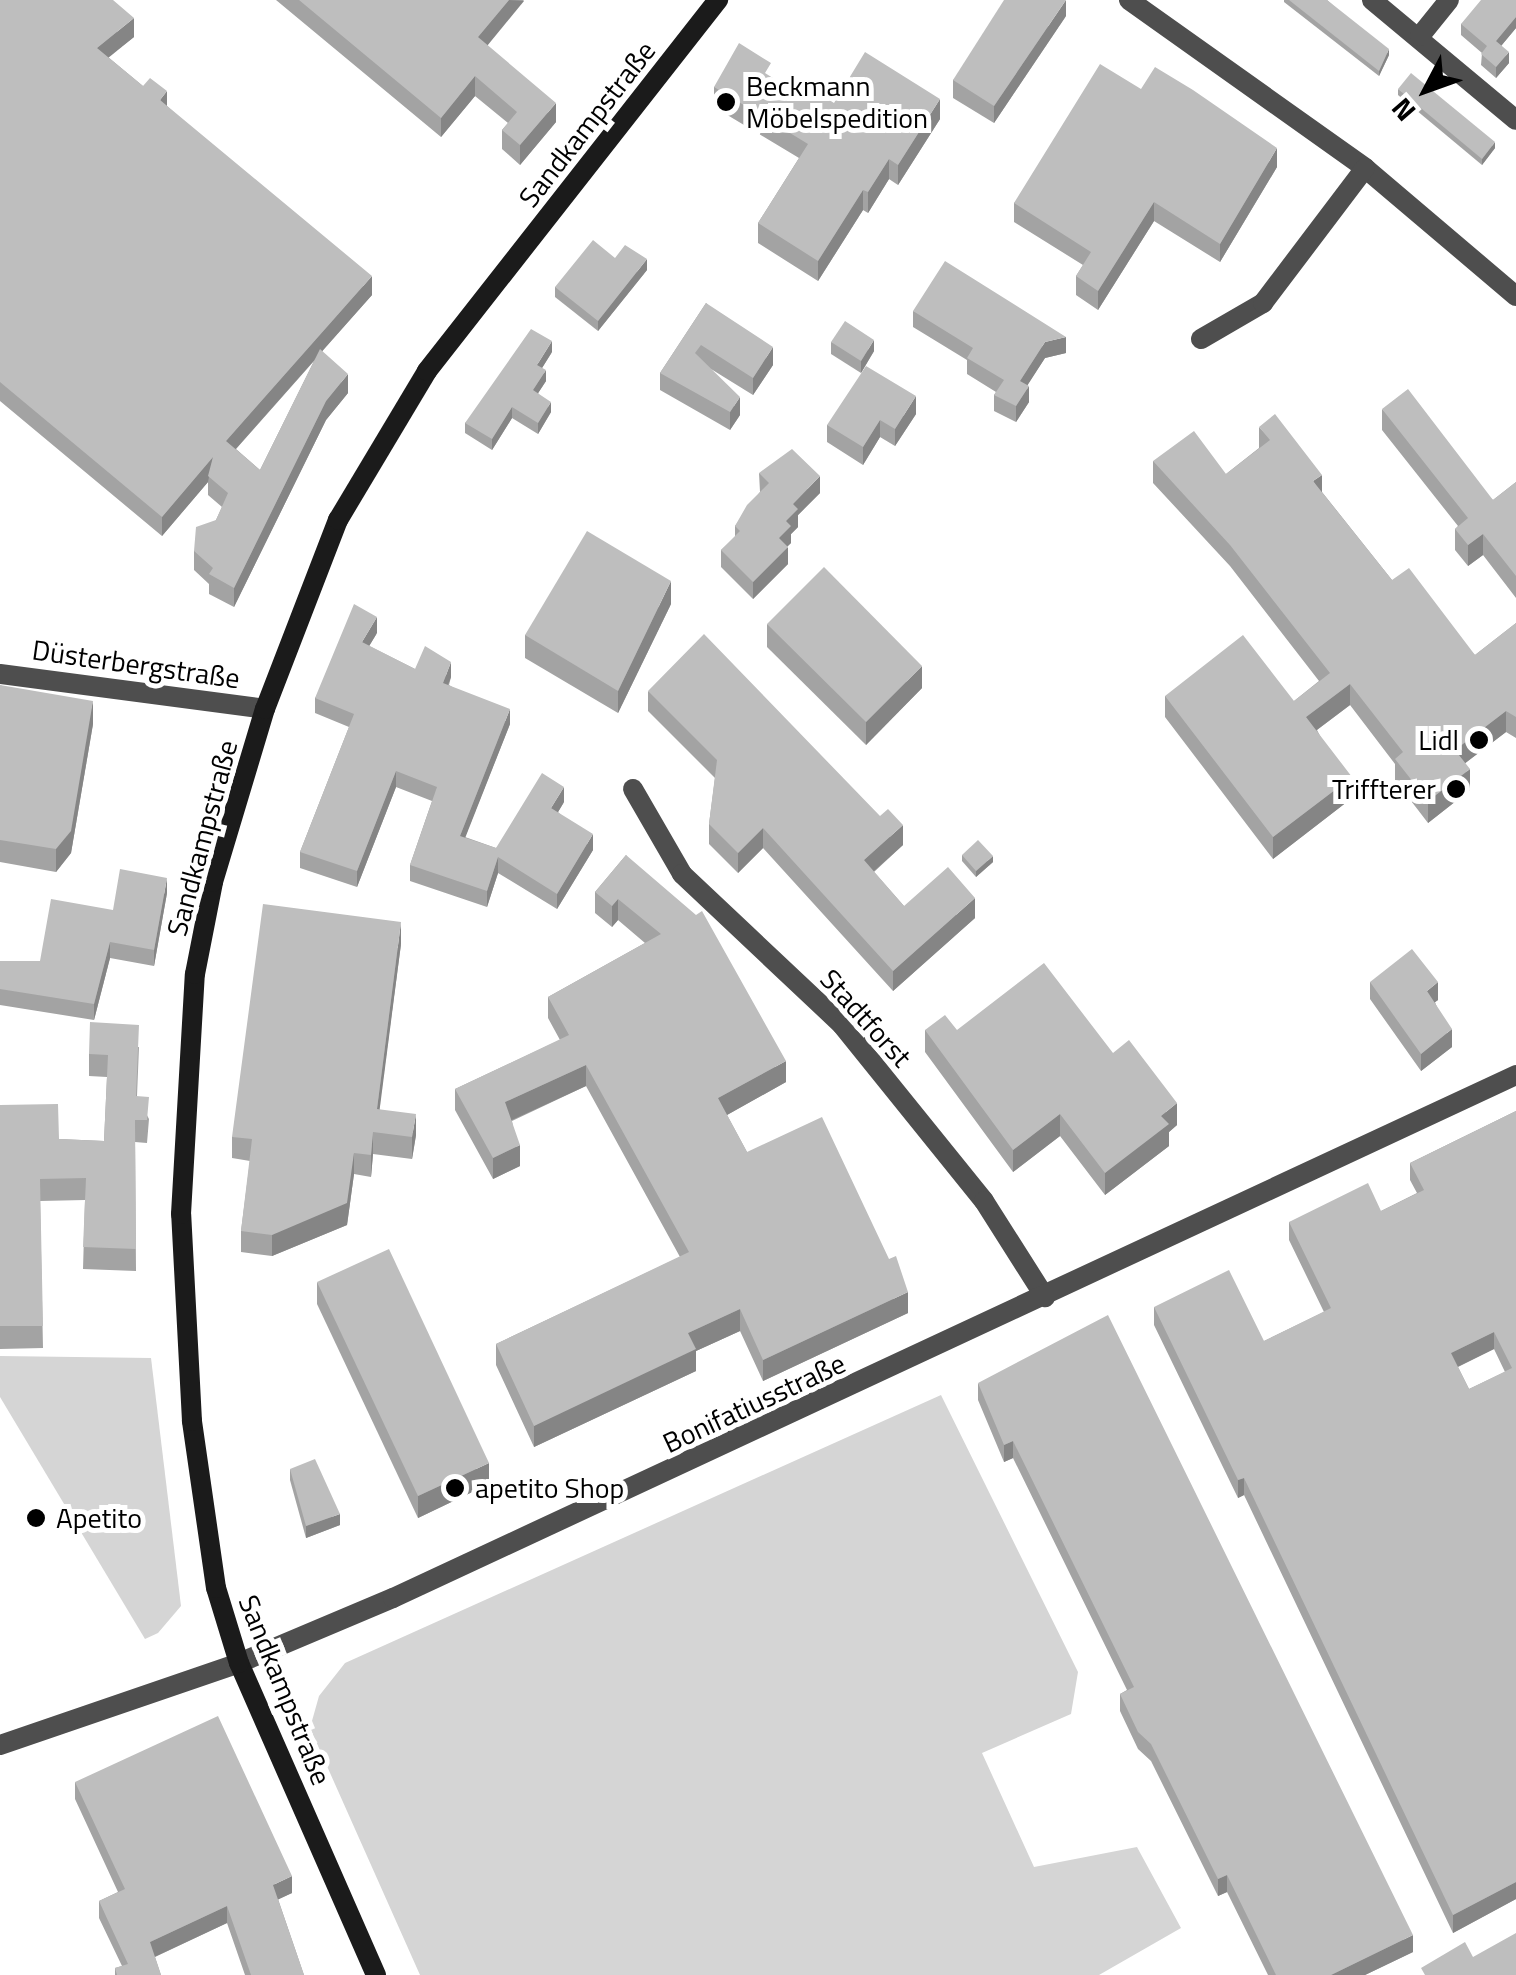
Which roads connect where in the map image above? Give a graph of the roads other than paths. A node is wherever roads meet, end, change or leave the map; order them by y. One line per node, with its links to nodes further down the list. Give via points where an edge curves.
1 (718, 0): 11 (street, Sandkampstraße, via 417,387 338,520)
2 (1129, 0): 7 (street)
3 (1372, 0): 5 (street)
4 (1449, 0): 5 (street)
5 (1420, 36): 6 (street)
6 (1516, 120)
7 (1365, 168): 8 (street); 9 (street, via 1264,304)
8 (1516, 296)
9 (1201, 339)
10 (0, 674): 11 (street, Düsterbergstraße)
11 (265, 709): 15 (street, Sandkampstraße, via 213,882 195,974 180,1214 192,1421 216,1588)
12 (633, 789): 14 (street, Stadtforst, via 682,874 842,1025 984,1201)
13 (1516, 1075): 14 (street, Bonifatiusstraße)
14 (1045, 1297): 15 (street, Bonifatiusstraße, via 597,1506)
15 (239, 1663): 16 (street, Bonifatiusstraße); 17 (street, Sandkampstraße)
16 (0, 1745)
17 (376, 1975)

